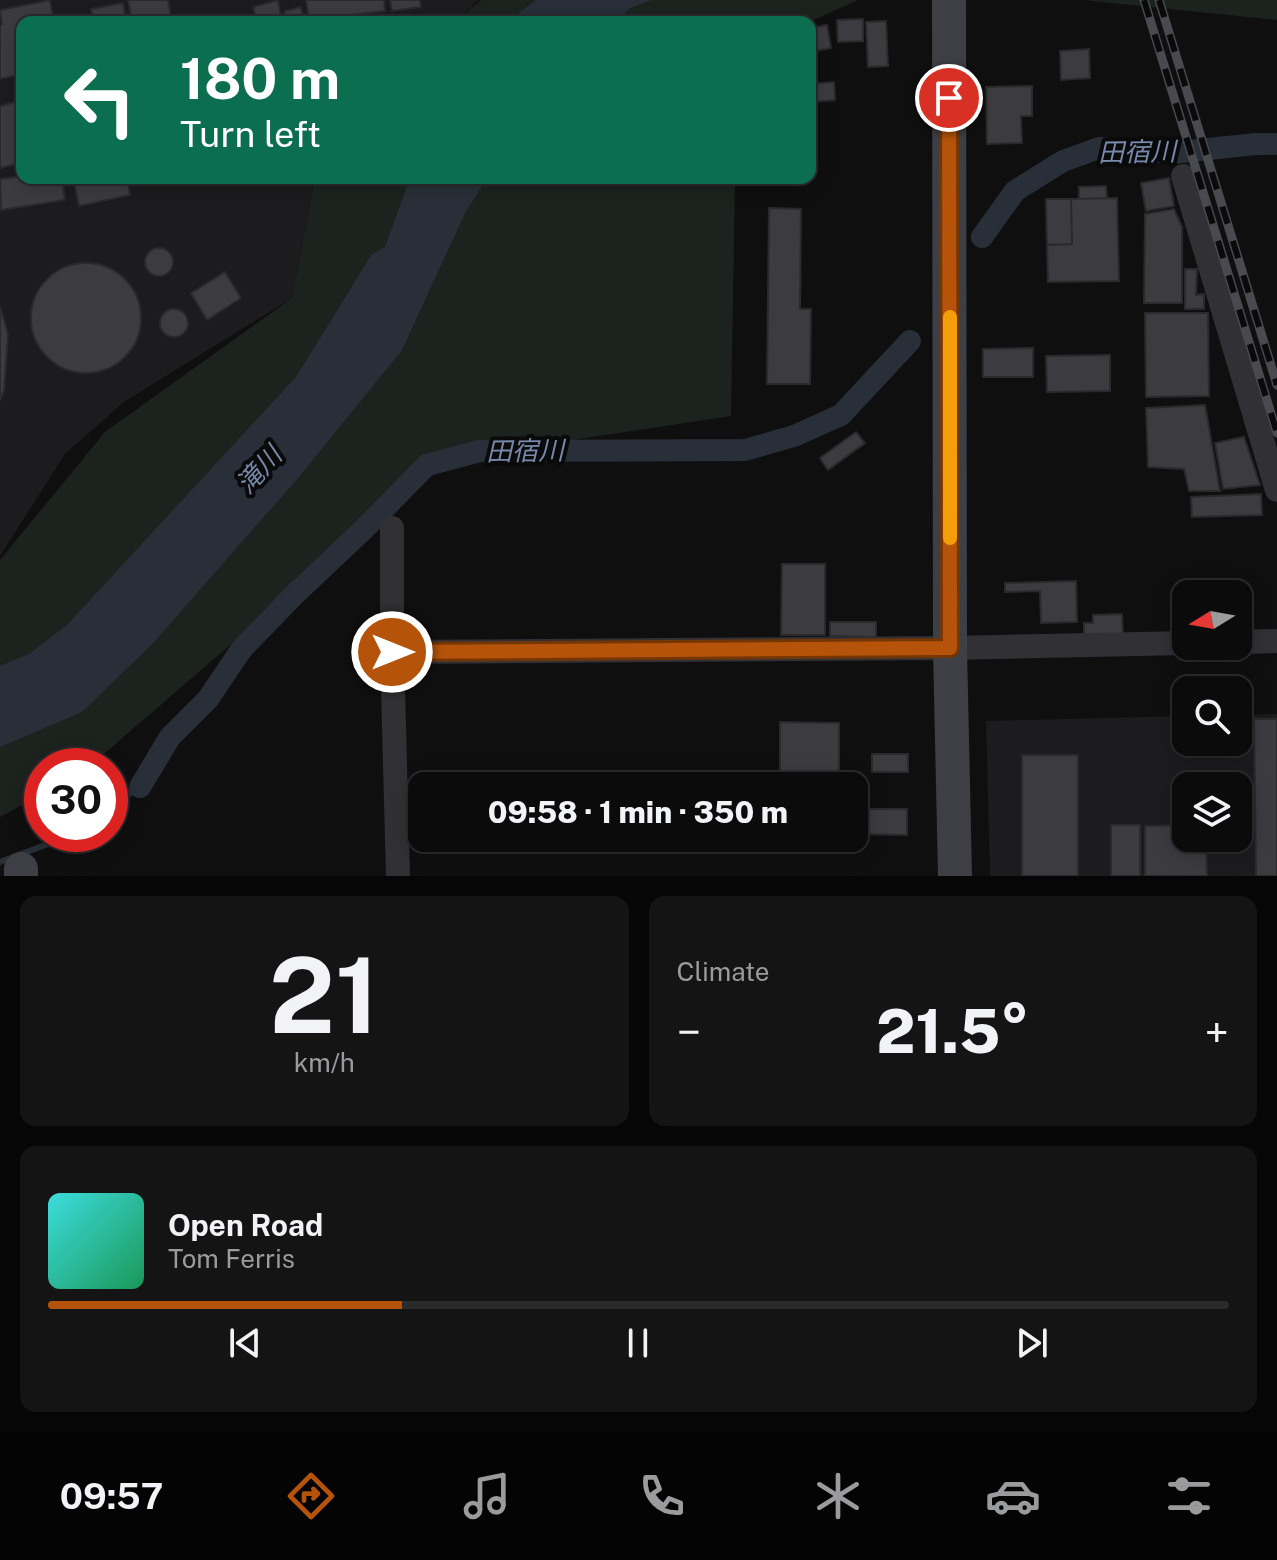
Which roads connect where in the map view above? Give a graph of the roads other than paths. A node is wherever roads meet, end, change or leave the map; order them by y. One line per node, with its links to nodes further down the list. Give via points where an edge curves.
1 (949, 3): 8 (street)
2 (1183, 176): 3 (street)
3 (1277, 490)
4 (392, 528): 9 (street)
5 (1277, 641): 6 (street)
6 (1252, 642)
7 (1172, 643): 8 (street)
8 (950, 648): 9 (street); 11 (street)
9 (392, 652): 10 (street)
10 (398, 876)
11 (955, 876)

